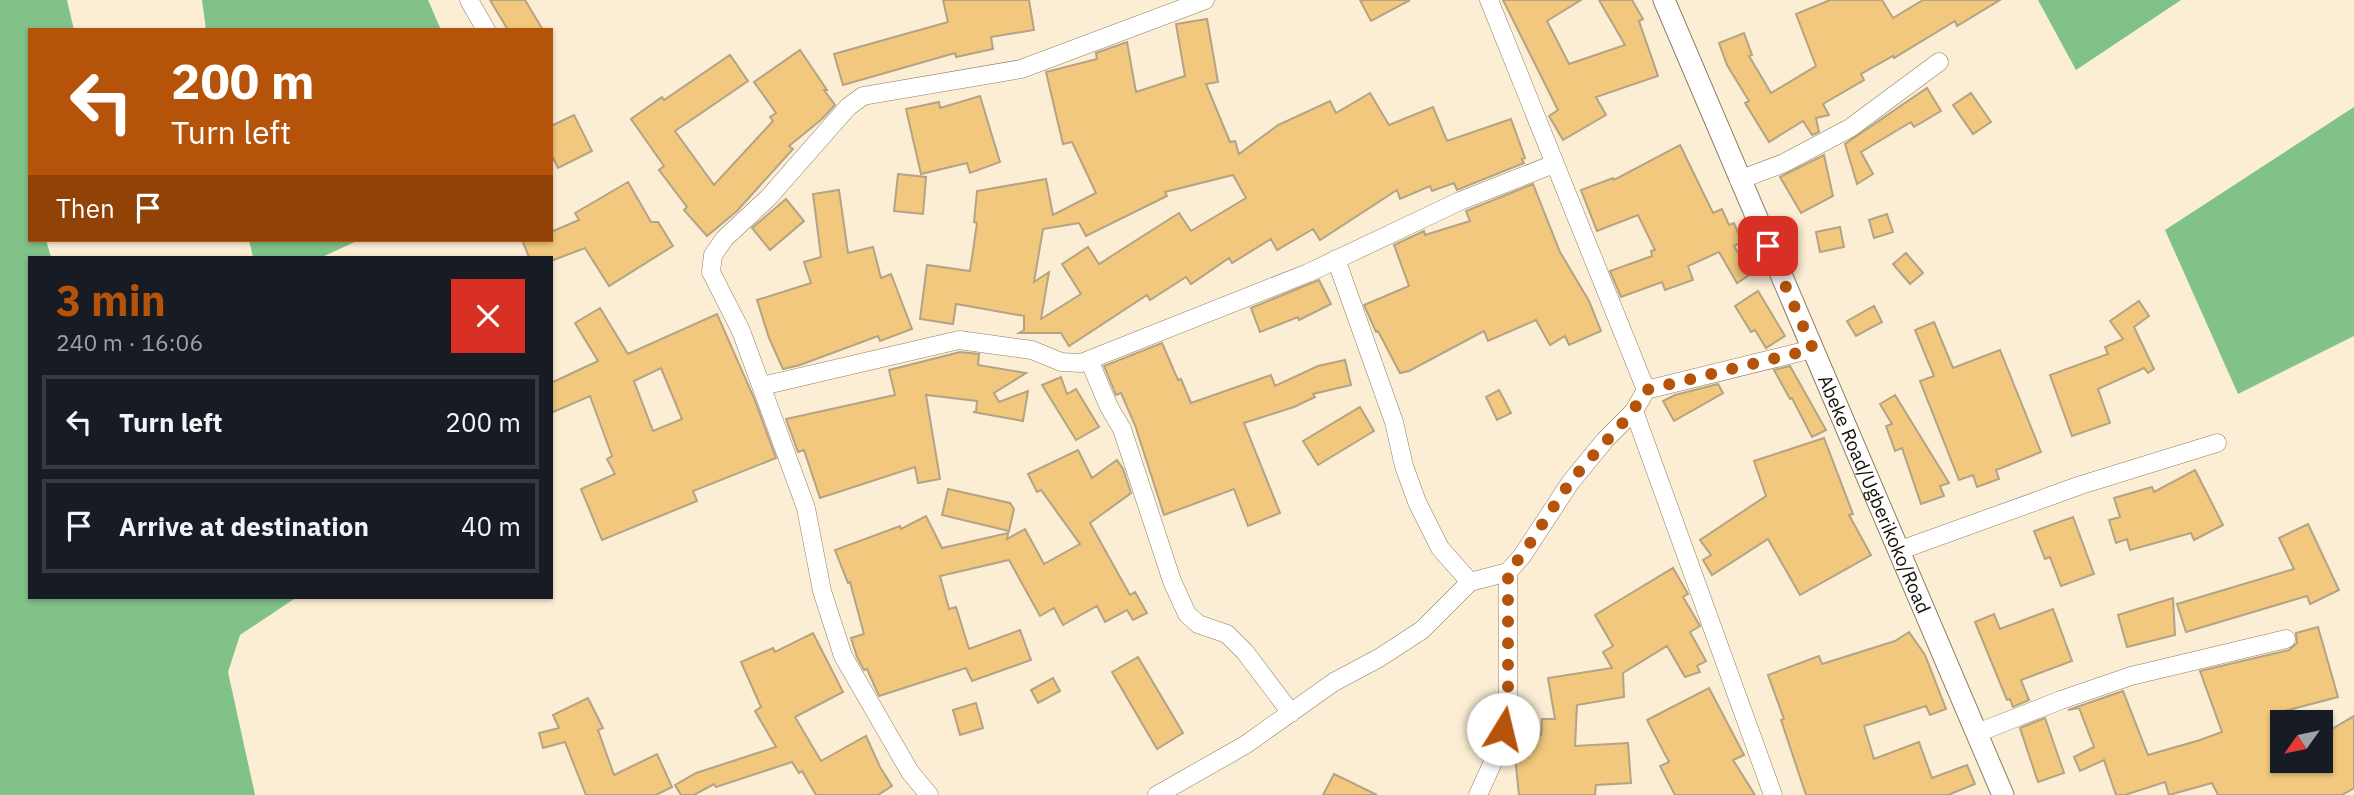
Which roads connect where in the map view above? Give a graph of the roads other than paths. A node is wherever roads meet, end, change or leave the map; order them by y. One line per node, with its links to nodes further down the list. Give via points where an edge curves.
1 (469, 0): 5 (street)
2 (1205, 0): 12 (street, via 1021,69 881,92 863,96 848,107 713,255 711,272)
3 (1489, 0): 7 (street)
4 (1664, 0): 8 (street, Abeke Road/Ugberikoko/Road)
5 (485, 28)
6 (1939, 62): 8 (street, via 1850,128)
7 (1554, 164): 9 (street); 13 (street)
8 (1740, 180): 10 (street, Abeke Road/Ugberikoko/Road)
9 (1336, 259): 11 (street); 18 (street, via 1417,502 1440,548)
10 (1813, 349): 13 (street); 16 (street, Abeke Road/Ugberikoko/Road)
11 (1089, 360): 12 (street, via 1061,362 1032,350 960,340); 20 (street, via 1122,429 1187,614 1198,624 1227,634)
12 (762, 386): 22 (street, via 806,508 822,591 843,656 910,772)
13 (1646, 390): 14 (street)
14 (1634, 411): 17 (street, via 1570,483); 25 (street)
15 (2217, 443): 16 (street, via 2081,485)
16 (1898, 551): 21 (street, Abeke Road/Ugberikoko/Road)
17 (1508, 572): 18 (street); 24 (street, via 1508,708 1498,751)
18 (1470, 582): 20 (street, via 1422,630)
19 (2286, 639): 21 (street, via 2131,676)
20 (1291, 713): 23 (street)
21 (1977, 733): 26 (street, Abeke Road/Ugberikoko/Road)
22 (929, 795)
23 (1157, 795)
24 (1478, 795)
25 (1773, 795)
26 (2003, 795)

